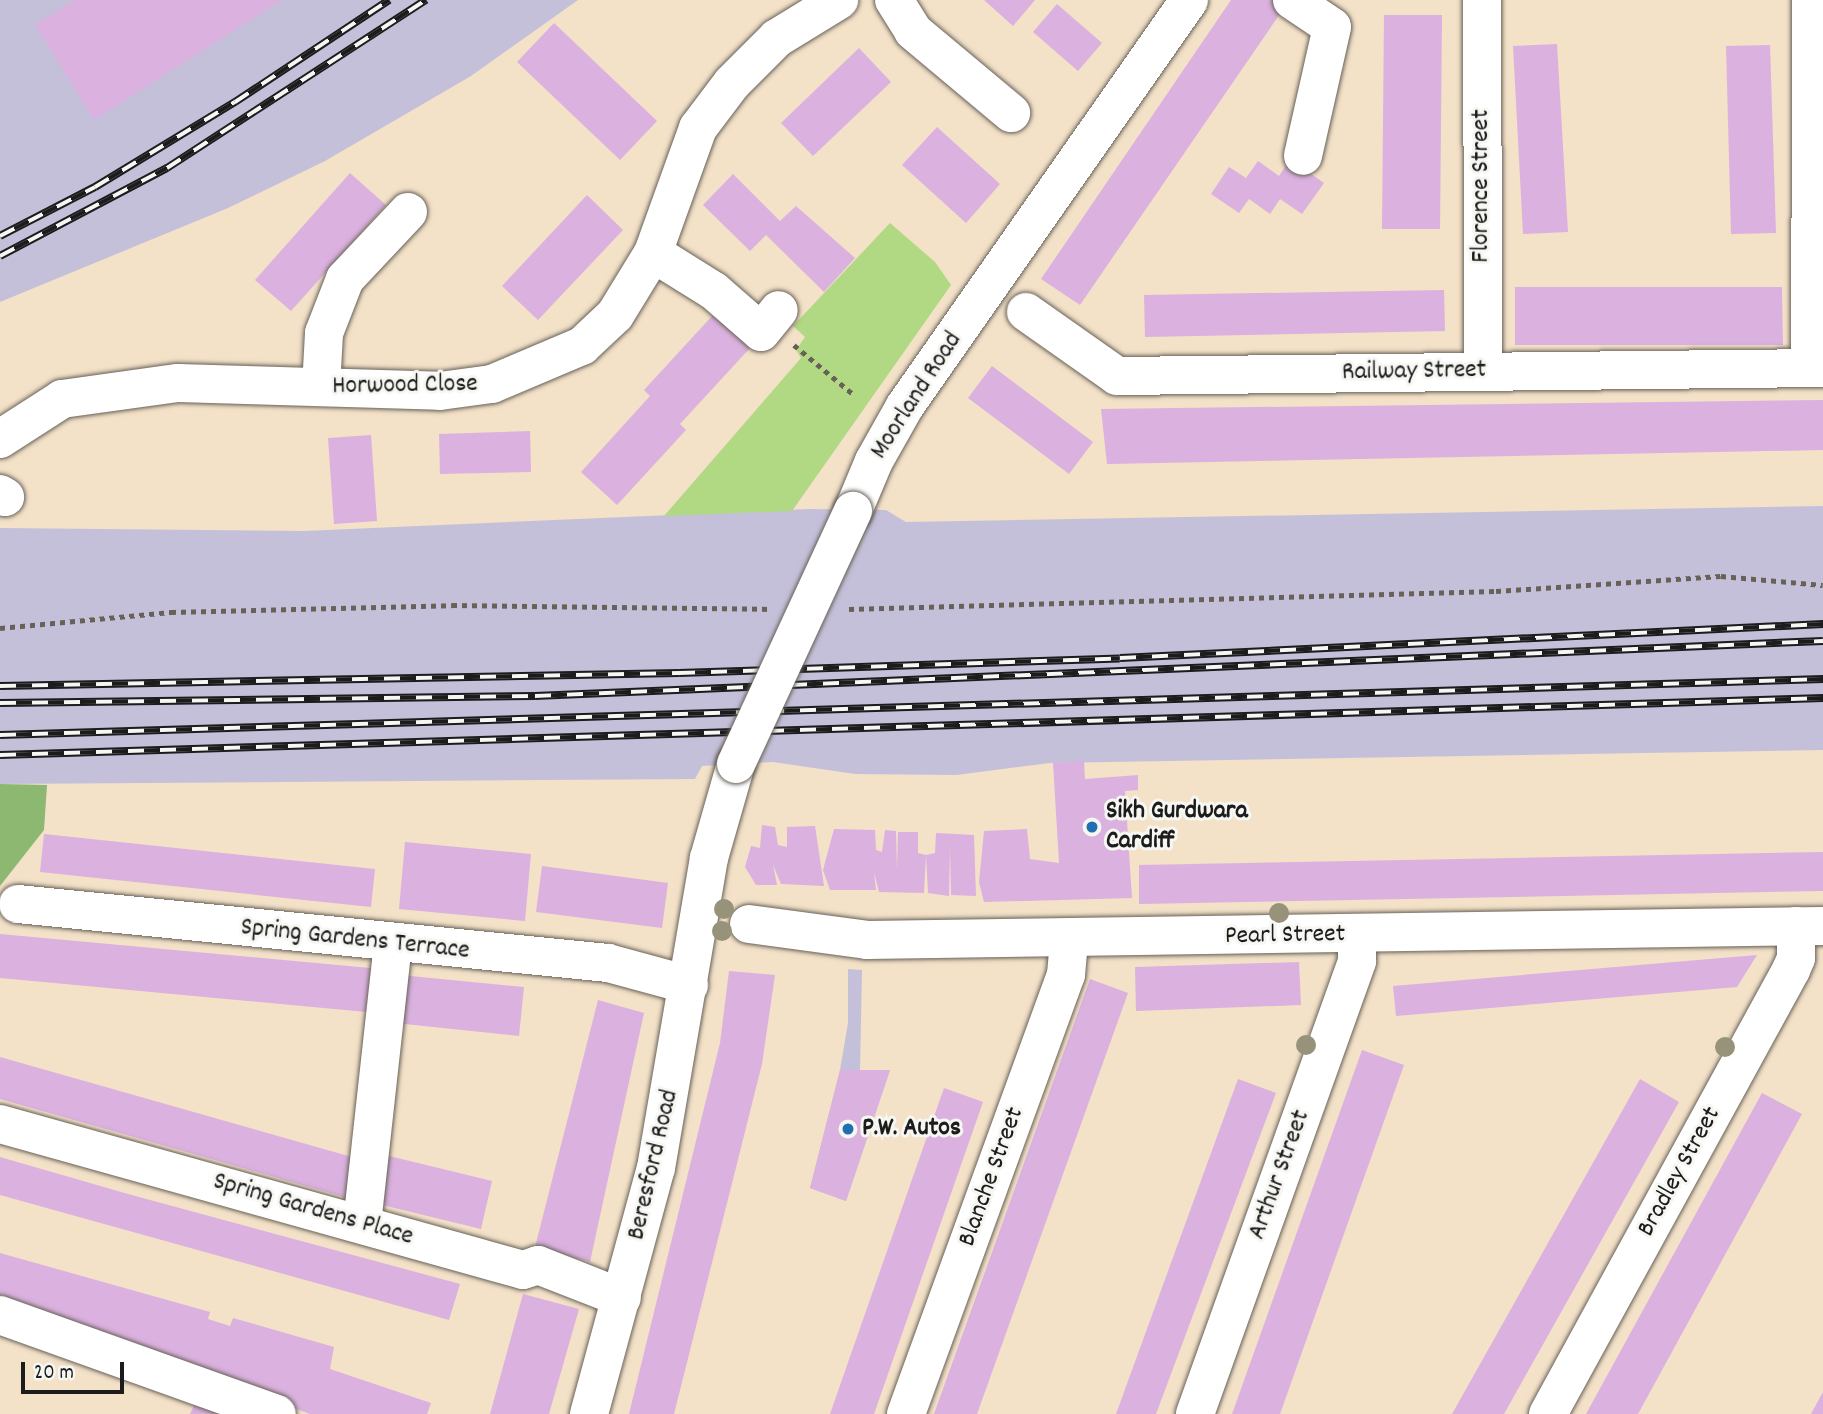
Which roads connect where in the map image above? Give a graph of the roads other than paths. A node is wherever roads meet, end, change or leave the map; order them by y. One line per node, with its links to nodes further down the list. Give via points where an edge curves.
1 (839, 0): 10 (street, Horwood Close, via 777,38 732,83 698,128)
2 (894, 0): 7 (street, via 913,31)
3 (1189, 0): 18 (street, Moorland Road, bridge, via 894,423 736,764 722,803)
4 (1292, 0): 8 (street, via 1332,27)
5 (1482, 0): 14 (street, Florence Street)
6 (1811, 0): 13 (street)
7 (1011, 113)
8 (1303, 156)
9 (408, 212): 15 (street, via 345,279 324,332)
10 (653, 253): 12 (street); 15 (street, Horwood Close, via 615,315 582,346 545,365 492,384 440,391)
11 (1026, 312): 14 (street, Railway Street, via 1117,376)
12 (770, 321)
13 (1816, 368): 14 (street, Railway Street)
14 (1483, 372)
15 (321, 387): 16 (street, Horwood Close, via 177,383 62,399)
16 (0, 439)
17 (18, 904): 23 (street, Spring Gardens Terrace)
18 (699, 912): 24 (street, Beresford Road)
19 (749, 924): 22 (street, Pearl Street, via 867,940)
20 (1810, 926): 21 (street, Pearl Street); 33 (street, Bradley Street, via 1791,970)
21 (1357, 935): 22 (street, Pearl Street); 32 (street, Arthur Street, via 1357,961)
22 (1069, 939): 31 (street, Blanche Street, via 1066,975)
23 (393, 944): 24 (street, Spring Gardens Terrace, via 608,963); 26 (street)
24 (689, 985): 27 (street, Beresford Road, via 656,1168)
25 (0, 1124): 26 (street, Spring Gardens Place)
26 (362, 1224): 27 (street, Spring Gardens Place, via 523,1270 538,1265)
27 (622, 1298): 30 (street, Beresford Road)
28 (0, 1315): 29 (street)
29 (277, 1414)
30 (589, 1414)
31 (906, 1414)
32 (1195, 1414)
33 (1548, 1414)

